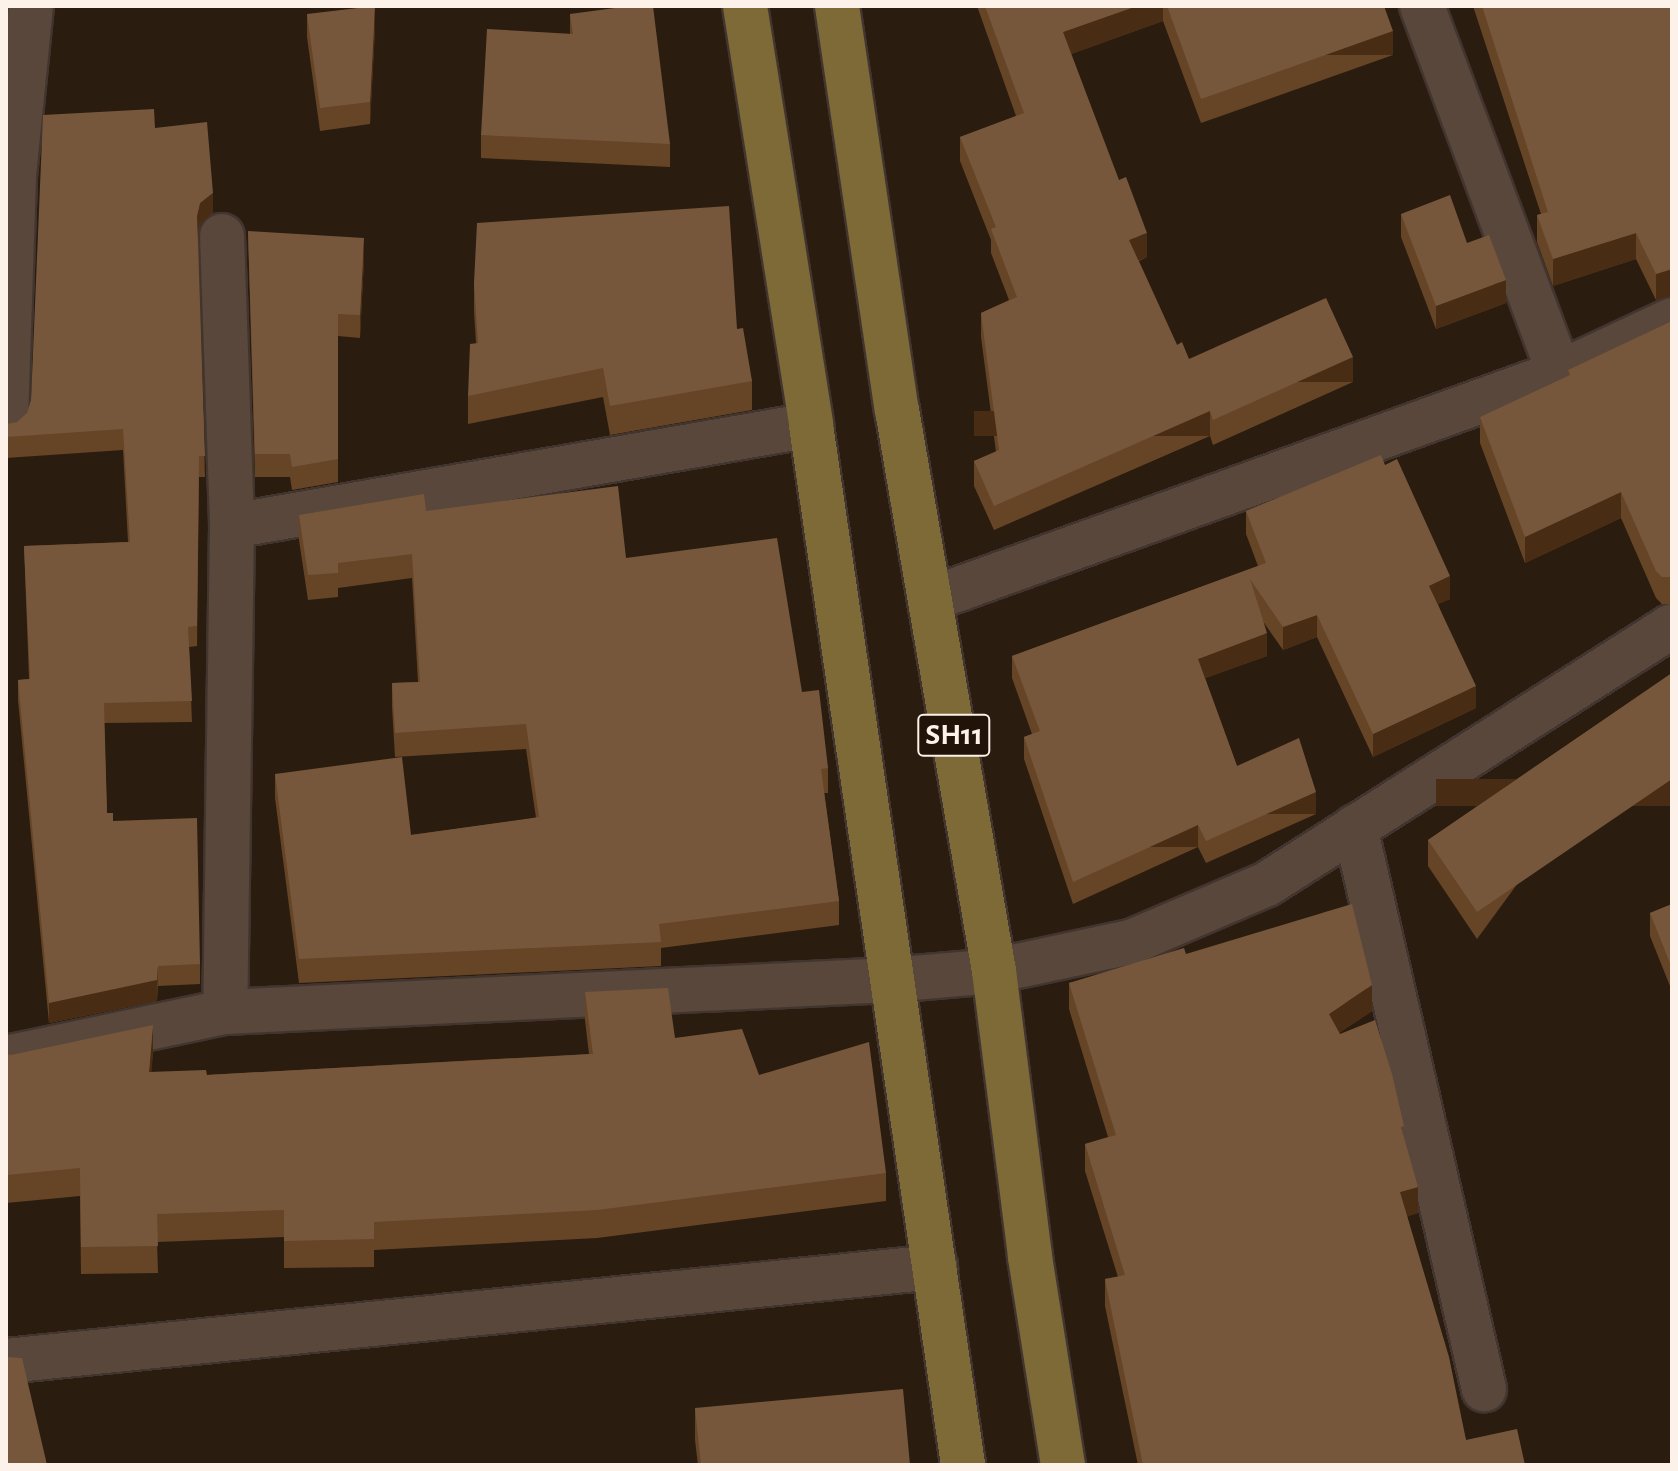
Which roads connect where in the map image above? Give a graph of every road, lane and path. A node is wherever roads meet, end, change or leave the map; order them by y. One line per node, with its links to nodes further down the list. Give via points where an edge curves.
1 (31, 6): 8 (street, via 14,176)
2 (745, 6): 9 (main road)
3 (837, 6): 11 (main road, SH11)
4 (1422, 6): 7 (street)
5 (222, 236): 10 (street)
6 (1672, 320): 7 (street)
7 (1559, 373): 11 (street)
8 (6, 420)
9 (811, 425): 10 (street); 15 (main road)
10 (232, 526): 16 (street)
11 (931, 599): 14 (main road, SH11)
12 (1672, 626): 13 (street)
13 (1355, 827): 14 (street, via 1267,884 1131,942); 20 (street)
14 (994, 971): 15 (street); 22 (main road, SH11)
15 (890, 980): 16 (street); 18 (main road)
16 (225, 1012): 17 (street)
17 (6, 1058)
18 (935, 1267): 19 (street); 21 (main road)
19 (6, 1361)
20 (1484, 1389)
21 (963, 1465)
22 (1063, 1465)

